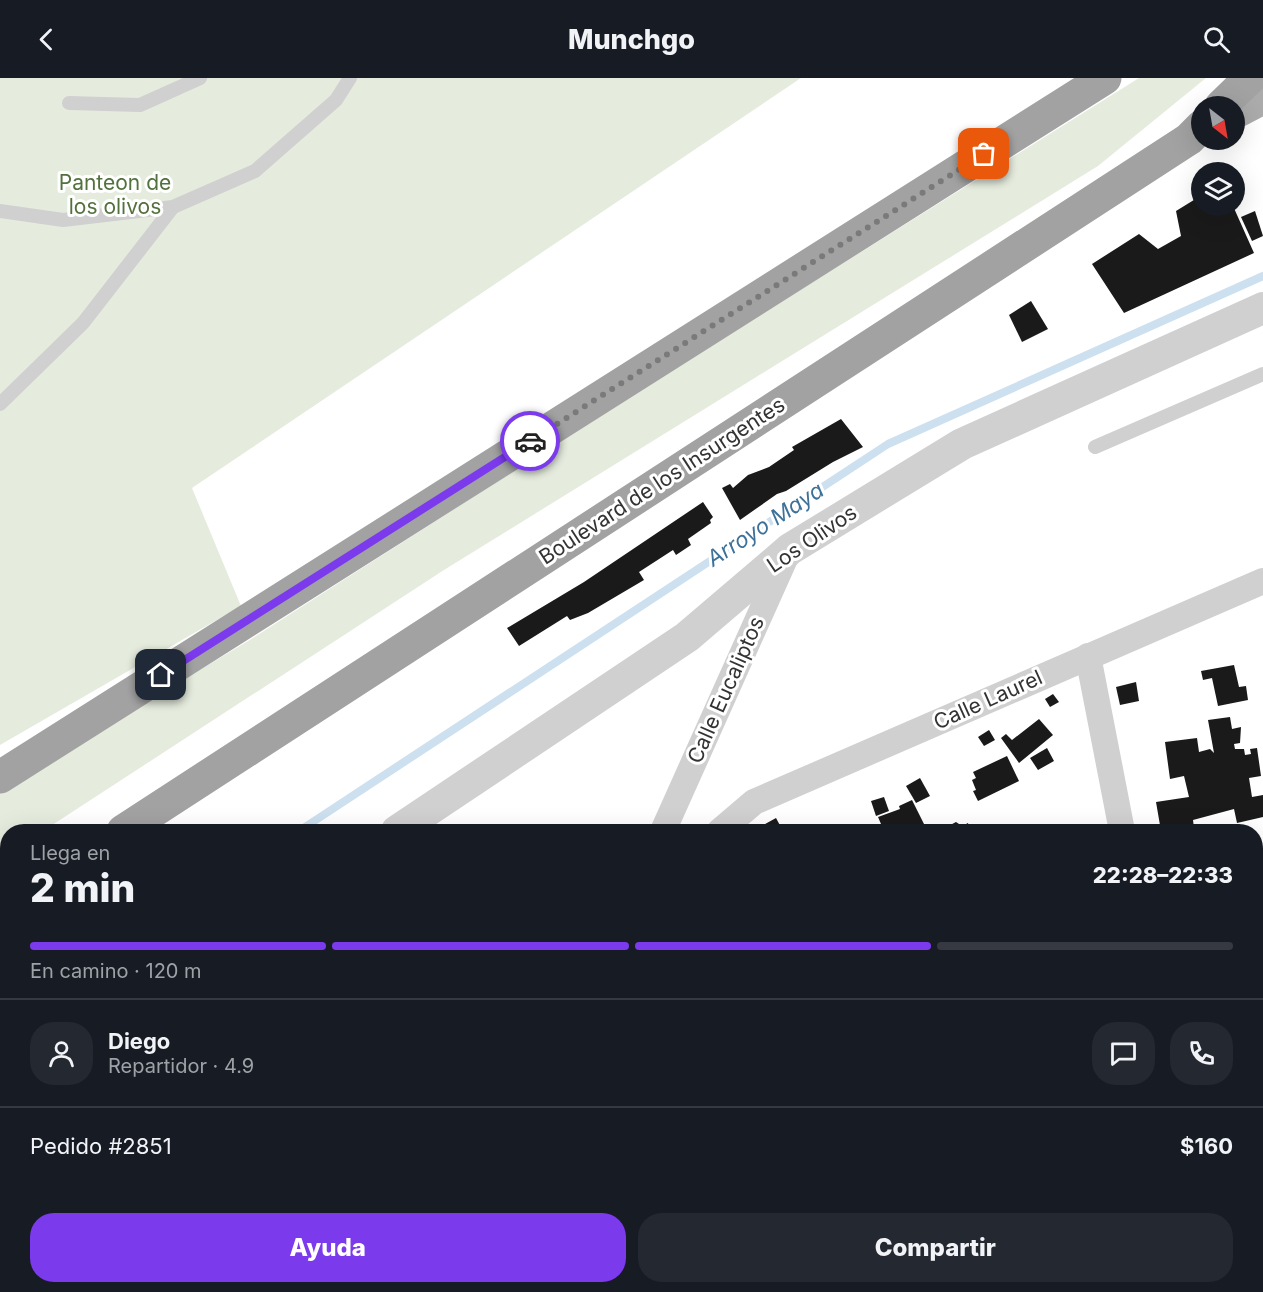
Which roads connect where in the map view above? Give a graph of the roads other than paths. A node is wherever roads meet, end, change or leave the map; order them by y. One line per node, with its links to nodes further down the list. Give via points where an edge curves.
1 (200, 78): 7 (lane, via 140,105)
2 (350, 78): 10 (lane, via 336,100 255,171)
3 (1105, 78): 19 (highway)
4 (1250, 78): 5 (highway)
5 (1231, 96)
6 (1263, 98): 8 (main road)
7 (69, 103)
8 (1245, 107)
9 (1191, 137): 20 (highway, Boulevard de los Insurgentes)
10 (173, 207): 11 (lane, via 63,220); 14 (lane, via 83,323)
11 (0, 211)
12 (1263, 308): 16 (street, Los Olivos, via 962,444)
13 (1263, 374): 15 (lane)
14 (0, 404)
15 (1095, 447)
16 (790, 549): 21 (street, Los Olivos, via 687,637); 22 (street, Calle Eucaliptos)
17 (1263, 581): 18 (street, Calle Laurel)
18 (1088, 656): 23 (street, Calle Laurel, via 754,802); 24 (street)
19 (0, 777)
20 (134, 824)
21 (407, 824)
22 (666, 824)
23 (728, 824)
24 (1121, 824)

